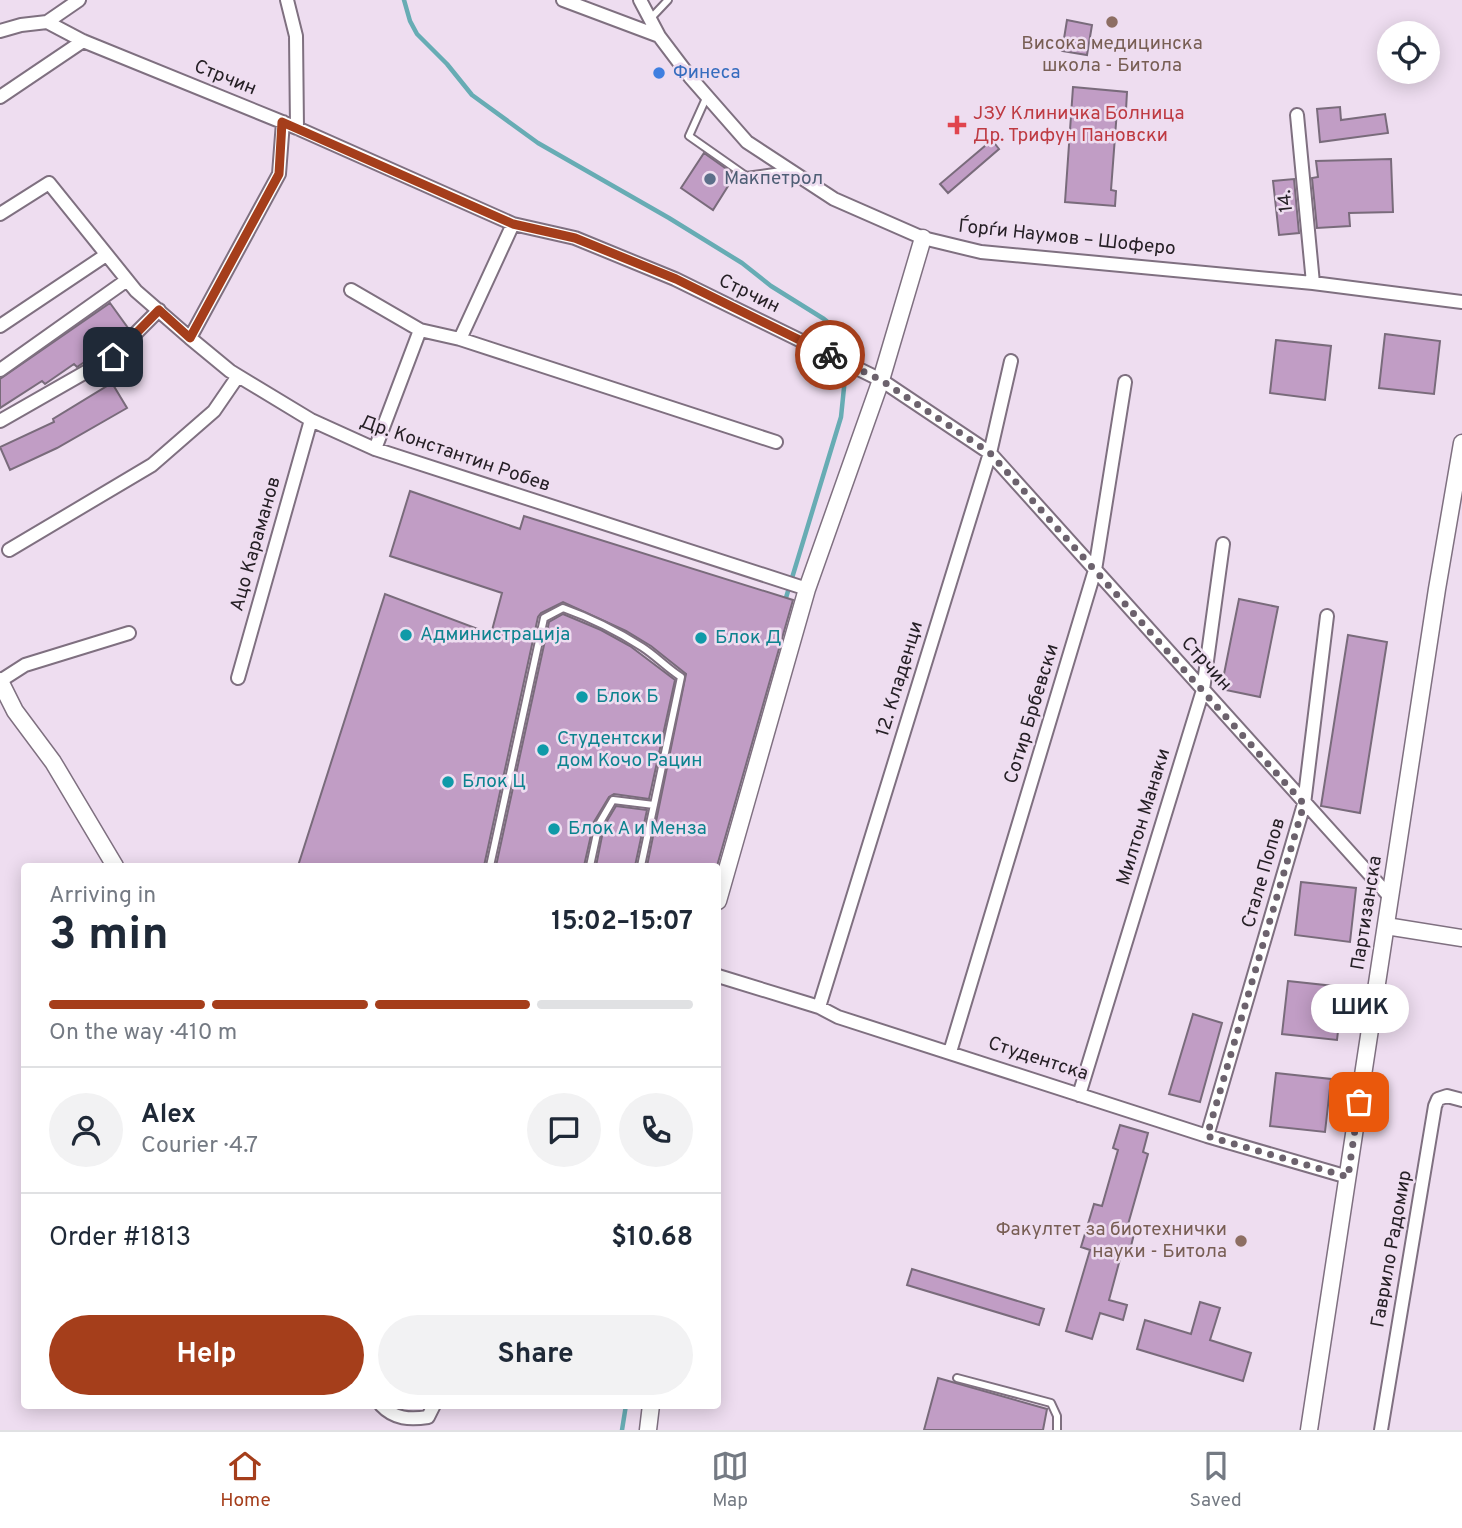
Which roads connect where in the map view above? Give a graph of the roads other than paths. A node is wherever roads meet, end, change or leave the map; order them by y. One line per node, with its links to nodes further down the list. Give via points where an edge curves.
1 (79, 0): 7 (street)
2 (287, 0): 15 (street, via 296,36)
3 (563, 0): 9 (street)
4 (640, 0): 6 (street, Ѓорѓи Наумов – Шоферо)
5 (668, 0): 6 (lane)
6 (650, 19): 9 (street, Ѓорѓи Наумов – Шоферо)
7 (47, 22): 8 (street); 10 (street, Стрчин)
8 (0, 31)
9 (659, 36): 11 (street, Ѓорѓи Наумов – Шоферо)
10 (83, 41): 12 (street); 14 (street, Стрчин)
11 (707, 96): 16 (street, Ѓорѓи Наумов – Шоферо, via 747,142); 16 (lane, via 689,136 746,176)
12 (0, 97)
13 (1297, 115): 22 (street, 14.)
14 (282, 122): 15 (street, Стрчин); 28 (street, via 279,174)
15 (297, 128): 18 (street, Стрчин)
16 (792, 170): 19 (street, Ѓорѓи Наумов – Шоферо, via 834,199)
17 (0, 214): 20 (street, Др. Константин Робев, via 49,183)
18 (513, 224): 29 (street); 33 (street, Стрчин, via 575,238 676,279)
19 (923, 239): 22 (street, Ѓорѓи Наумов – Шоферо, via 981,252); 33 (street)
20 (106, 256): 21 (street, Др. Константин Робев); 26 (street)
21 (127, 280): 25 (street, Др. Константин Робев); 31 (street)
22 (1313, 283): 24 (street, Ѓорѓи Наумов – Шоферо)
23 (351, 290): 27 (street)
24 (1462, 302)
25 (159, 310): 28 (street, Др. Константин Робев); 35 (street, via 113,357)
26 (0, 326)
27 (420, 330): 29 (street); 39 (street)
28 (190, 338): 32 (street, Др. Константин Робев)
29 (460, 339): 37 (street)
30 (1010, 361): 40 (street, 12. Кладенци)
31 (0, 370)
32 (238, 376): 36 (street, Др. Константин Робев); 42 (street, via 215,411 152,465)
33 (881, 380): 40 (street, Стрчин); 44 (street)
34 (1125, 382): 43 (street, Сотир Брбевски)
35 (0, 420)
36 (311, 420): 39 (street, Др. Константин Робев); 47 (street, Ацо Караманов)
37 (776, 442)
38 (1462, 443): 57 (street, Партизанска)
39 (375, 449): 44 (street, Др. Константин Робев)
40 (990, 453): 43 (street, Стрчин); 61 (street, 12. Кладенци)
41 (1223, 544): 49 (street, Милтон Манаки)
42 (9, 550)
43 (1095, 570): 49 (street, Стрчин); 62 (street, Сотир Брбевски)
44 (807, 589): 56 (street)
45 (1327, 616): 50 (street, Стале Попов)
46 (129, 633): 48 (street, via 25,666)
47 (238, 678)
48 (0, 681): 52 (street)
49 (1203, 690): 50 (street, Стрчин); 63 (street, Милтон Манаки)
50 (1304, 804): 57 (street, Стрчин); 65 (street, Стале Попов)
51 (654, 805): 53 (lane, via 681,677 645,648 595,619 564,608 544,618); 54 (lane, via 613,800 599,824); 55 (lane)
52 (113, 863)
53 (491, 863)
54 (591, 863)
55 (642, 863)
56 (721, 890)
57 (1390, 897): 58 (street, Партизанска)
58 (1386, 926): 59 (street); 66 (street, Партизанска)
59 (1462, 938)
60 (721, 977): 61 (street, Студентска)
61 (819, 1007): 62 (street, Студентска)
62 (950, 1052): 63 (street, Студентска)
63 (1079, 1095): 65 (street, Студентска)
64 (1462, 1100): 74 (street, Гаврило Радомир, via 1447,1096 1435,1106)
65 (1207, 1136): 66 (street, Студентска)
66 (1348, 1177): 73 (street, Партизанска)
67 (957, 1378): 72 (lane, via 1051,1403)
68 (385, 1409): 69 (street, via 390,1414 420,1418 428,1417)
69 (431, 1409)
70 (651, 1409): 71 (street)
71 (648, 1430)
72 (1057, 1430)
73 (1309, 1430)
74 (1381, 1430)

